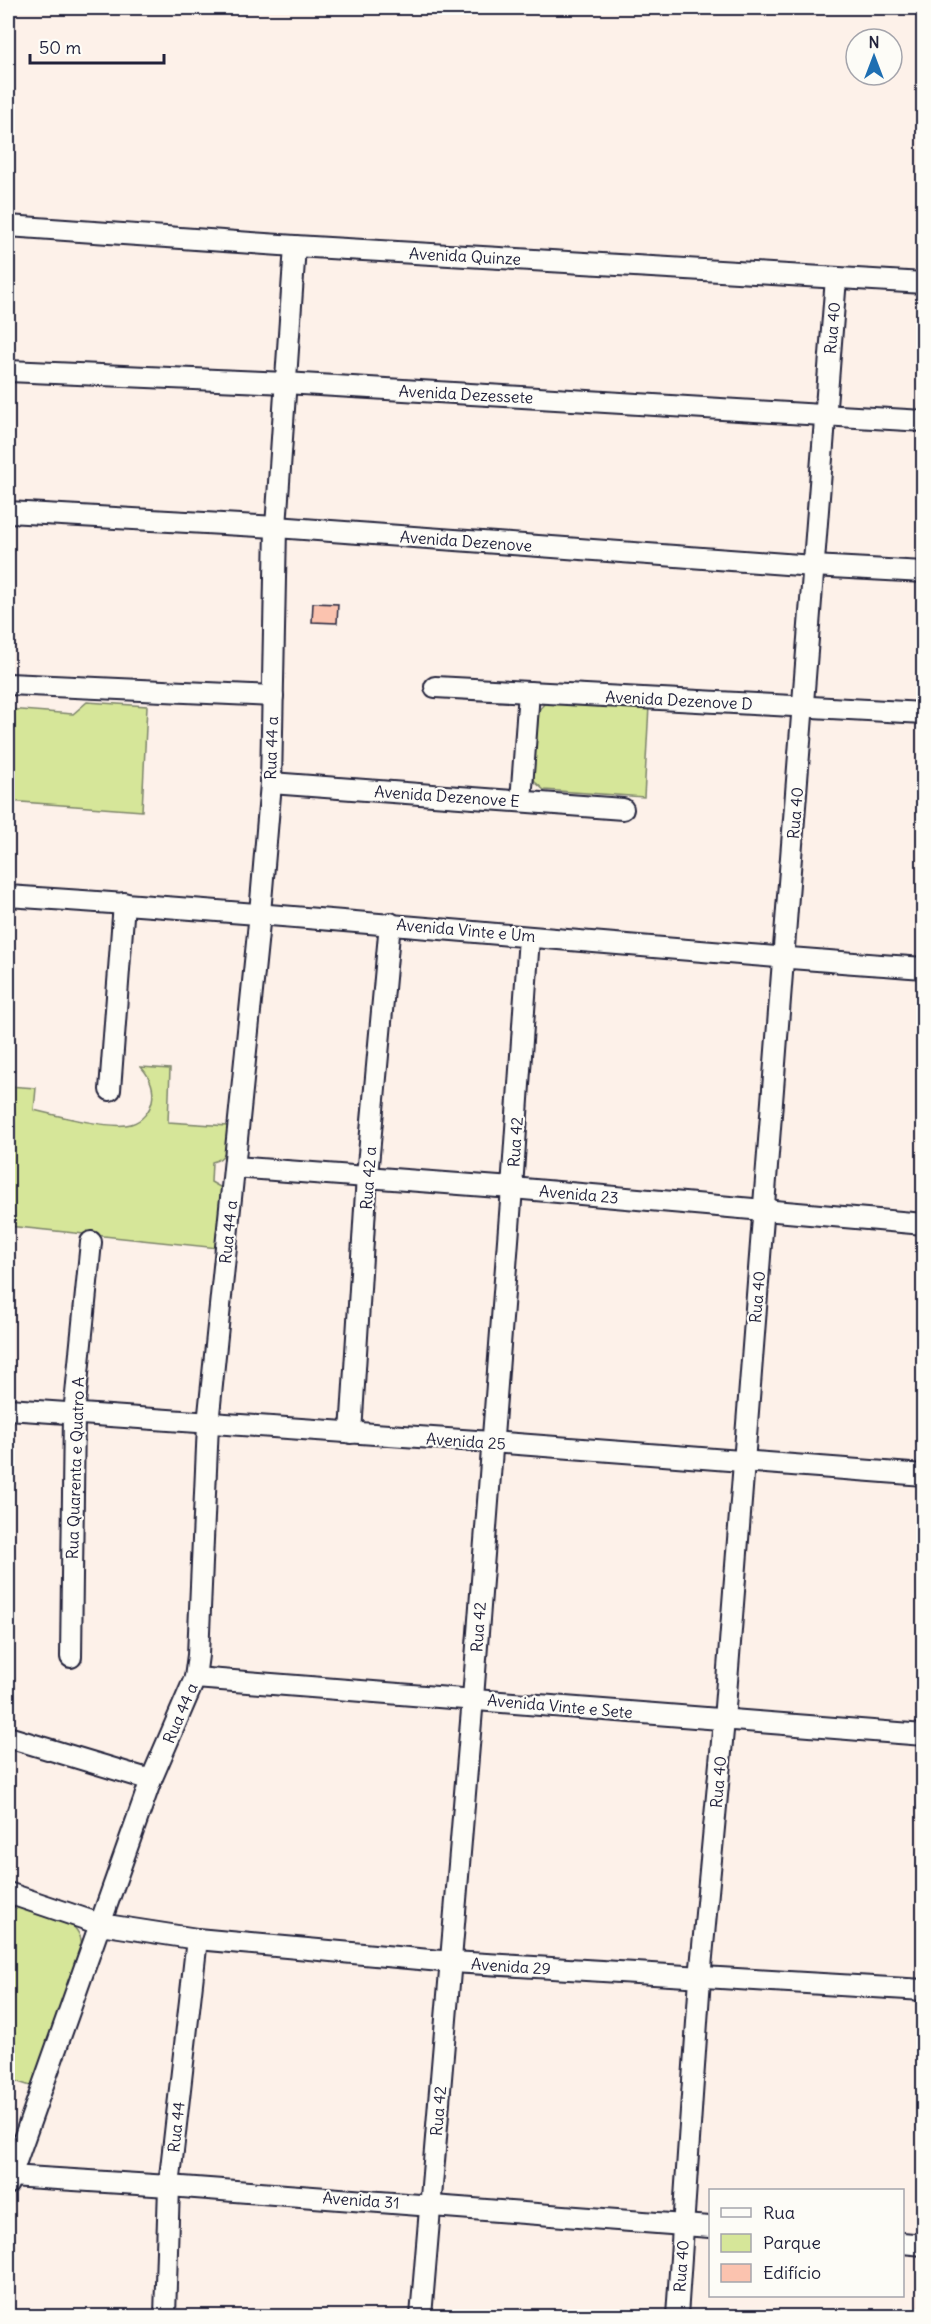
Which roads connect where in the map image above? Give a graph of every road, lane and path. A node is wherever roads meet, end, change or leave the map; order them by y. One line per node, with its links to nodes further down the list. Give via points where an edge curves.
1 (8, 226): 2 (street, Avenida Quinze)
2 (295, 246): 3 (street, Avenida Quinze); 6 (street, Rua 44 a)
3 (836, 278): 4 (street, Avenida Quinze); 7 (street, Rua 40)
4 (924, 282)
5 (8, 371): 6 (street, Avenida Dezessete)
6 (285, 383): 7 (street, Avenida Dezessete); 10 (street, Rua 44 a)
7 (825, 414): 8 (street, Avenida Dezessete); 11 (street, Rua 40)
8 (924, 421)
9 (8, 512): 10 (street, Avenida Dezenove)
10 (276, 527): 11 (street, Avenida Dezenove); 16 (street, Rua 44 a)
11 (813, 566): 12 (street, Avenida Dezenove); 17 (street, Rua 40)
12 (924, 572)
13 (8, 684): 16 (street)
14 (435, 687): 15 (street, Avenida Dezenove D)
15 (529, 692): 17 (street, Avenida Dezenove D); 20 (street)
16 (273, 696): 19 (street, Rua 44 a)
17 (804, 706): 18 (street, Avenida Dezenove D); 27 (street, Rua 40)
18 (924, 713)
19 (271, 783): 20 (street, Avenida Dezenove E); 24 (street, Rua 44 a)
20 (521, 801): 21 (street, Avenida Dezenove E)
21 (623, 809)
22 (8, 896): 23 (street, Avenida Vinte e Um)
23 (124, 903): 24 (street, Avenida Vinte e Um); 29 (street)
24 (260, 914): 25 (street, Avenida Vinte e Um); 30 (street, Rua 44 a)
25 (390, 923): 26 (street, Avenida Vinte e Um); 31 (street, Rua 42 a)
26 (529, 937): 27 (street, Avenida Vinte e Um); 32 (street, Rua 42)
27 (783, 958): 28 (street, Avenida Vinte e Um); 33 (street, Rua 40)
28 (924, 968)
29 (110, 1090)
30 (235, 1167): 31 (street, Avenida 23); 38 (street, Rua 44 a)
31 (367, 1176): 32 (street, Avenida 23); 39 (street, Rua 42 a)
32 (513, 1188): 33 (street, Avenida 23); 40 (street, Rua 42)
33 (764, 1211): 34 (street, Avenida 23); 41 (street, Rua 40)
34 (924, 1224)
35 (91, 1242): 37 (street, Rua Quarenta e Quatro A)
36 (8, 1409): 37 (street, Avenida 25)
37 (74, 1414): 38 (street, Avenida 25); 43 (street, Rua Quarenta e Quatro A)
38 (208, 1424): 39 (street, Avenida 25); 44 (street, Rua 44 a)
39 (351, 1433): 40 (street, Avenida 25)
40 (491, 1442): 41 (street, Avenida 25); 45 (street, Rua 42)
41 (744, 1462): 42 (street, Avenida 25); 46 (street, Rua 40)
42 (924, 1475)
43 (71, 1657)
44 (195, 1678): 45 (street, Avenida Vinte e Sete); 49 (street, Rua 44 a)
45 (473, 1698): 46 (street, Avenida Vinte e Sete); 53 (street, Rua 42)
46 (724, 1720): 47 (street, Avenida Vinte e Sete); 54 (street, Rua 40)
47 (924, 1735)
48 (8, 1737): 49 (street)
49 (151, 1780): 51 (street, Rua 44 a)
50 (8, 1893): 51 (street, Avenida 29)
51 (100, 1924): 52 (street, Avenida 29); 56 (street, Rua 44 a)
52 (197, 1939): 53 (street, Avenida 29); 57 (street, Rua 44)
53 (452, 1962): 54 (street, Avenida 29); 58 (street, Rua 42)
54 (700, 1978): 55 (street, Avenida 29); 59 (street, Rua 40)
55 (924, 1990)
56 (8, 2182): 57 (street, Avenida 31)
57 (169, 2186): 58 (street, Avenida 31); 63 (street, Rua 44)
58 (429, 2205): 59 (street, Avenida 31); 64 (street, Rua 42)
59 (684, 2225): 60 (street, Avenida 31); 65 (street, Rua 40)
60 (709, 2228)
61 (904, 2243): 62 (street)
62 (924, 2245)
63 (165, 2316)
64 (421, 2316)
65 (677, 2316)

